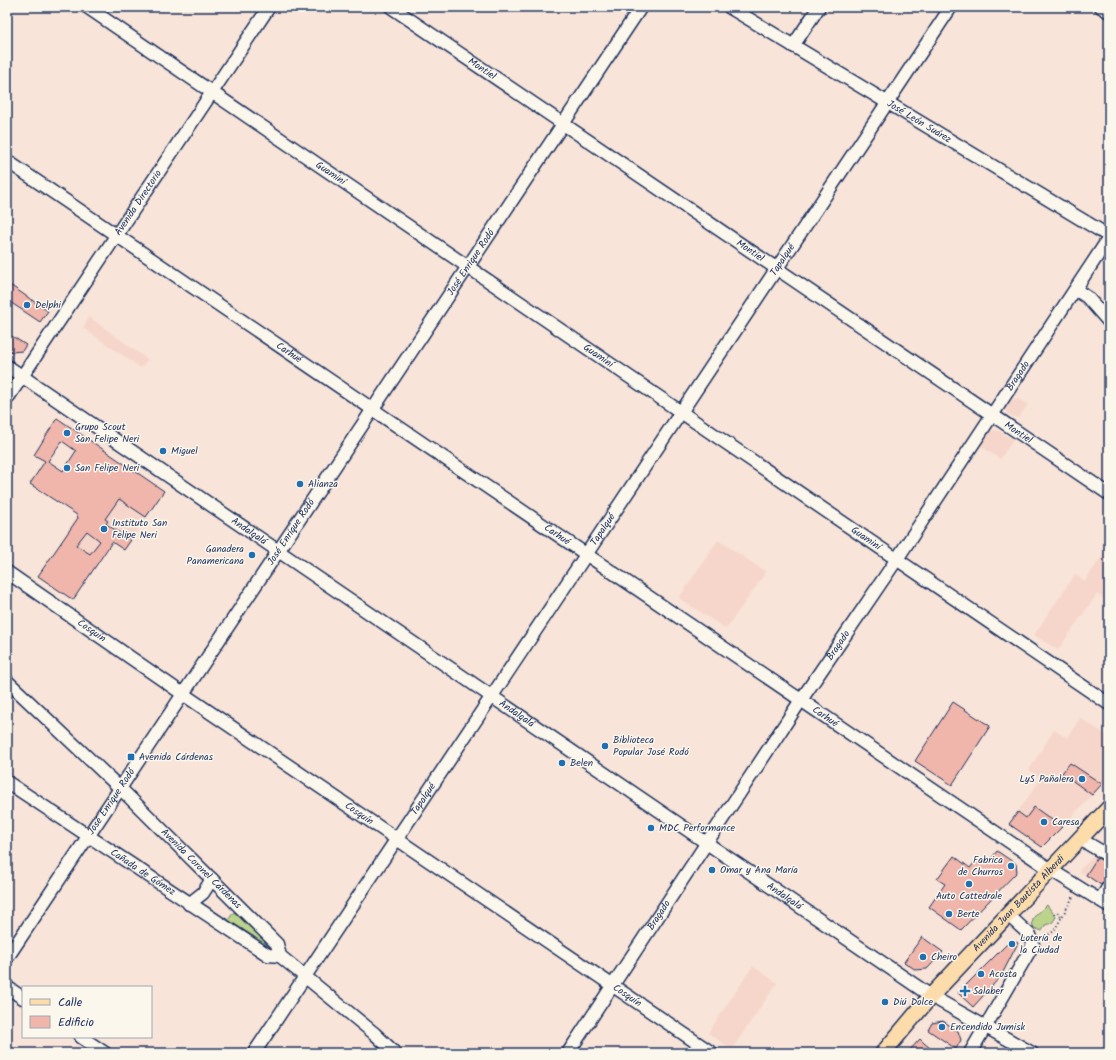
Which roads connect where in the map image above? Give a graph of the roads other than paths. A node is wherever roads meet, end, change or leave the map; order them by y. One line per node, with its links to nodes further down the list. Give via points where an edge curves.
1 (87, 7): 11 (street, Guaminí)
2 (270, 7): 11 (street, Avenida Directorio)
3 (392, 7): 13 (street, Montiel)
4 (641, 7): 13 (street, José Enrique Rodó)
5 (729, 7): 10 (street, José León Suárez)
6 (819, 7): 10 (street)
7 (951, 7): 12 (street, Tapalqué)
8 (1101, 7): 9 (street)
9 (1109, 12)
10 (793, 46): 12 (street, José León Suárez)
11 (213, 91): 15 (street, Avenida Directorio); 17 (street, Guaminí)
12 (887, 103): 16 (street, José León Suárez); 18 (street, Tapalqué)
13 (562, 124): 17 (street, José Enrique Rodó); 18 (street, Montiel)
14 (7, 161): 15 (street, Carhué)
15 (117, 235): 22 (street, Avenida Directorio); 24 (street, Carhué)
16 (1109, 237): 19 (street, Bragado)
17 (468, 266): 24 (street, José Enrique Rodó); 25 (street, Guaminí)
18 (777, 269): 25 (street, Tapalqué); 26 (street, Montiel)
19 (1076, 290): 20 (street, via 1087,297); 26 (street, Bragado)
20 (1109, 322)
21 (7, 366): 22 (street, Andalgalá)
22 (22, 376): 23 (street, Avenida Directorio); 28 (street, Andalgalá)
23 (7, 399)
24 (372, 409): 28 (street, José Enrique Rodó); 29 (street, Carhué)
25 (682, 413): 29 (street, Tapalqué); 30 (street, Guaminí)
26 (992, 414): 27 (street, Montiel); 30 (street, Bragado)
27 (1109, 494)
28 (278, 551): 33 (street, José Enrique Rodó); 34 (street, Andalgalá)
29 (586, 554): 34 (street, Tapalqué); 35 (street, Carhué)
30 (897, 558): 35 (street, Bragado); 36 (street, Guaminí)
31 (7, 572): 33 (street, Cosquín)
32 (7, 681): 38 (street, Avenida Coronel Cárdenas)
33 (183, 694): 38 (street, José Enrique Rodó); 41 (street, Cosquín)
34 (492, 696): 41 (street, Tapalqué); 43 (street, Andalgalá)
35 (800, 700): 43 (street, Bragado); 45 (street, Carhué)
36 (1109, 704)
37 (7, 782): 40 (street, Cañada de Gómez)
38 (121, 789): 40 (street, José Enrique Rodó); 46 (street, Avenida Coronel Cárdenas)
39 (1109, 808): 42 (main road, Avenida Juan Bautista Alberdi)
40 (88, 837): 49 (street, Cañada de Gómez); 52 (street, José Enrique Rodó)
41 (398, 839): 53 (street, Tapalqué); 54 (street, Cosquín)
42 (1080, 839): 44 (street); 45 (main road, Avenida Juan Bautista Alberdi)
43 (707, 842): 54 (street, Bragado); 56 (street, Andalgalá)
44 (1109, 856)
45 (1050, 870): 48 (street, Carhué); 50 (main road, Avenida Juan Bautista Alberdi)
46 (212, 878): 49 (street, via 202,894); 51 (street, Avenida Coronel Cárdenas, via 277,944)
47 (1109, 886): 48 (street)
48 (1105, 903)
49 (189, 904): 51 (street, Cañada de Gómez, via 268,955)
50 (1008, 915): 56 (main road, Avenida Juan Bautista Alberdi); 58 (street, via 1030,935 1033,944)
51 (280, 956): 53 (street, Avenida Coronel Cárdenas)
52 (7, 958)
53 (304, 977): 59 (street, Avenida Coronel Cárdenas); 62 (street, Tapalqué)
54 (612, 985): 65 (street, Bragado); 66 (street, Cosquín)
55 (7, 987): 57 (street)
56 (931, 996): 58 (street, Andalgalá); 67 (main road, Avenida Juan Bautista Alberdi)
57 (22, 997)
58 (986, 1026): 68 (street); 69 (street, Andalgalá)
59 (375, 1034): 63 (street, Avenida Coronel Cárdenas); 64 (street)
60 (82, 1038): 61 (street)
61 (105, 1053)
62 (254, 1053)
63 (395, 1053)
64 (404, 1053)
65 (568, 1053)
66 (712, 1053)
67 (883, 1053)
68 (970, 1053)
69 (1032, 1053)

